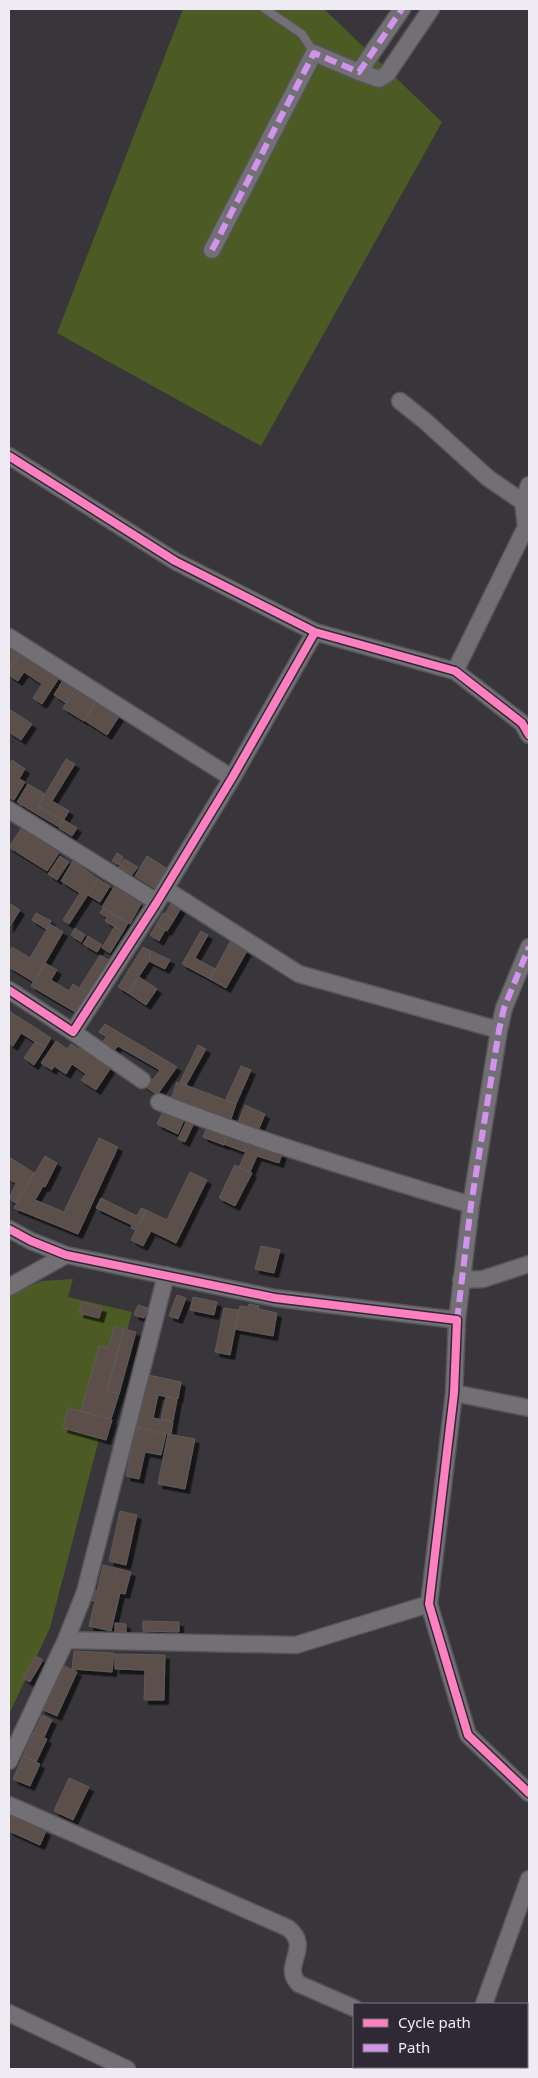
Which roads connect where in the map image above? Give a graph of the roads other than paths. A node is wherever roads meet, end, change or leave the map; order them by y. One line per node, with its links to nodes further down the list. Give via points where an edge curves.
1 (265, 9): 4 (lane, via 302,34)
2 (402, 9): 5 (street)
3 (431, 9): 5 (street, via 387,74 379,79)
4 (314, 53): 5 (street); 6 (street)
5 (359, 72)
6 (212, 250)
7 (400, 401): 10 (street, via 488,478)
8 (9, 456): 11 (street, via 175,561)
9 (529, 485): 10 (street)
10 (523, 502): 13 (street, via 526,526)
11 (314, 632): 13 (street); 15 (street)
12 (9, 637): 15 (street)
13 (455, 670): 14 (street, via 522,723)
14 (529, 735)
15 (232, 778): 17 (street)
16 (9, 810): 17 (street)
17 (161, 896): 20 (street, via 299,974); 21 (street)
18 (529, 947): 20 (street, via 504,1008)
19 (9, 990): 21 (street)
20 (499, 1030): 24 (street)
21 (73, 1032): 22 (street)
22 (142, 1080)
23 (159, 1102): 24 (street, via 308,1155)
24 (471, 1205): 29 (street)
25 (9, 1229): 26 (street)
26 (66, 1255): 28 (street); 30 (street)
27 (529, 1264): 29 (street, via 483,1278)
28 (166, 1275): 31 (street, via 275,1298); 35 (street, via 85,1592)
29 (461, 1280): 31 (street)
30 (9, 1287)
31 (457, 1320): 32 (street)
32 (454, 1393): 33 (street); 34 (street)
33 (529, 1408)
34 (429, 1604): 35 (street, via 296,1645); 37 (street, via 468,1735)
35 (66, 1640): 36 (street)
36 (9, 1761)
37 (529, 1793)
38 (9, 1805): 41 (street, via 288,1928 298,1938 292,1968 295,1980)
39 (529, 1879): 40 (street)
40 (484, 2003)
41 (353, 2008)
42 (9, 2013): 43 (street)
43 (127, 2069)

